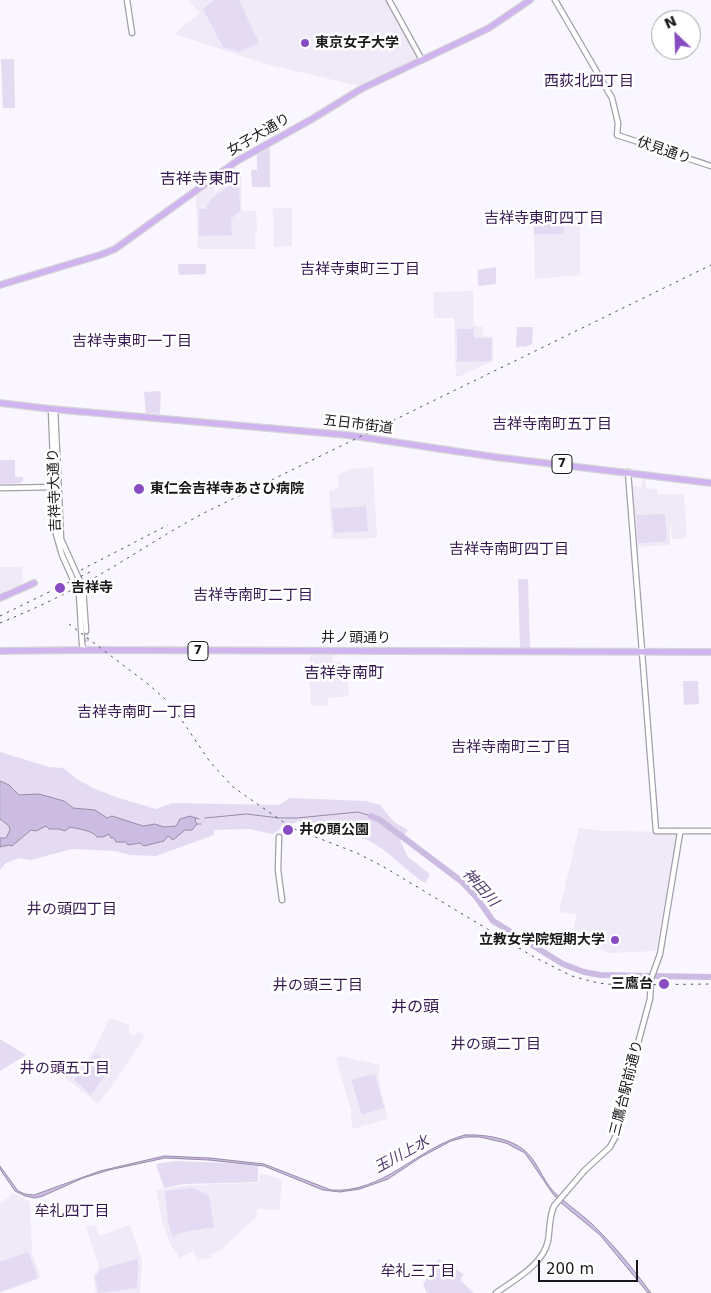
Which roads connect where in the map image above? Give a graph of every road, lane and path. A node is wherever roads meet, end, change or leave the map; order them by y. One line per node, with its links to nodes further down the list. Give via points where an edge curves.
1 (127, 0): 5 (street)
2 (389, 0): 6 (street)
3 (530, 0): 6 (main road, 女子大通り, via 489,28)
4 (555, 0): 7 (street, 伏見通り, via 612,98 617,135)
5 (132, 33)
6 (422, 60): 8 (main road, 女子大通り, via 361,89 237,161 115,249)
7 (711, 166)
8 (0, 285)
9 (0, 403): 10 (main road, 五日市街道 / 7)
10 (53, 409): 11 (main road, 五日市街道 / 7, via 347,435); 13 (street, 吉祥寺大通り)
11 (628, 472): 12 (main road, 五日市街道 / 7); 20 (street)
12 (711, 483)
13 (57, 487): 14 (street); 17 (street, 吉祥寺大通り, via 61,539 83,588); 18 (street, 吉祥寺大通り, via 57,539 78,590 82,644)
14 (0, 488)
15 (34, 583): 16 (main road)
16 (0, 598)
17 (86, 631)
18 (86, 647): 19 (main road, 井ノ頭通り / 7); 20 (main road, 井ノ頭通り / 7)
19 (0, 651)
20 (642, 652): 21 (main road, 井ノ頭通り / 7); 22 (street, via 656,831)
21 (711, 652)
22 (678, 831): 23 (street); 26 (street, 三鷹台駅前通り, via 660,954 615,1140 562,1195 551,1212 548,1242 542,1256)
23 (711, 831)
24 (280, 837): 25 (street, via 278,870)
25 (282, 900)
26 (496, 1293)

